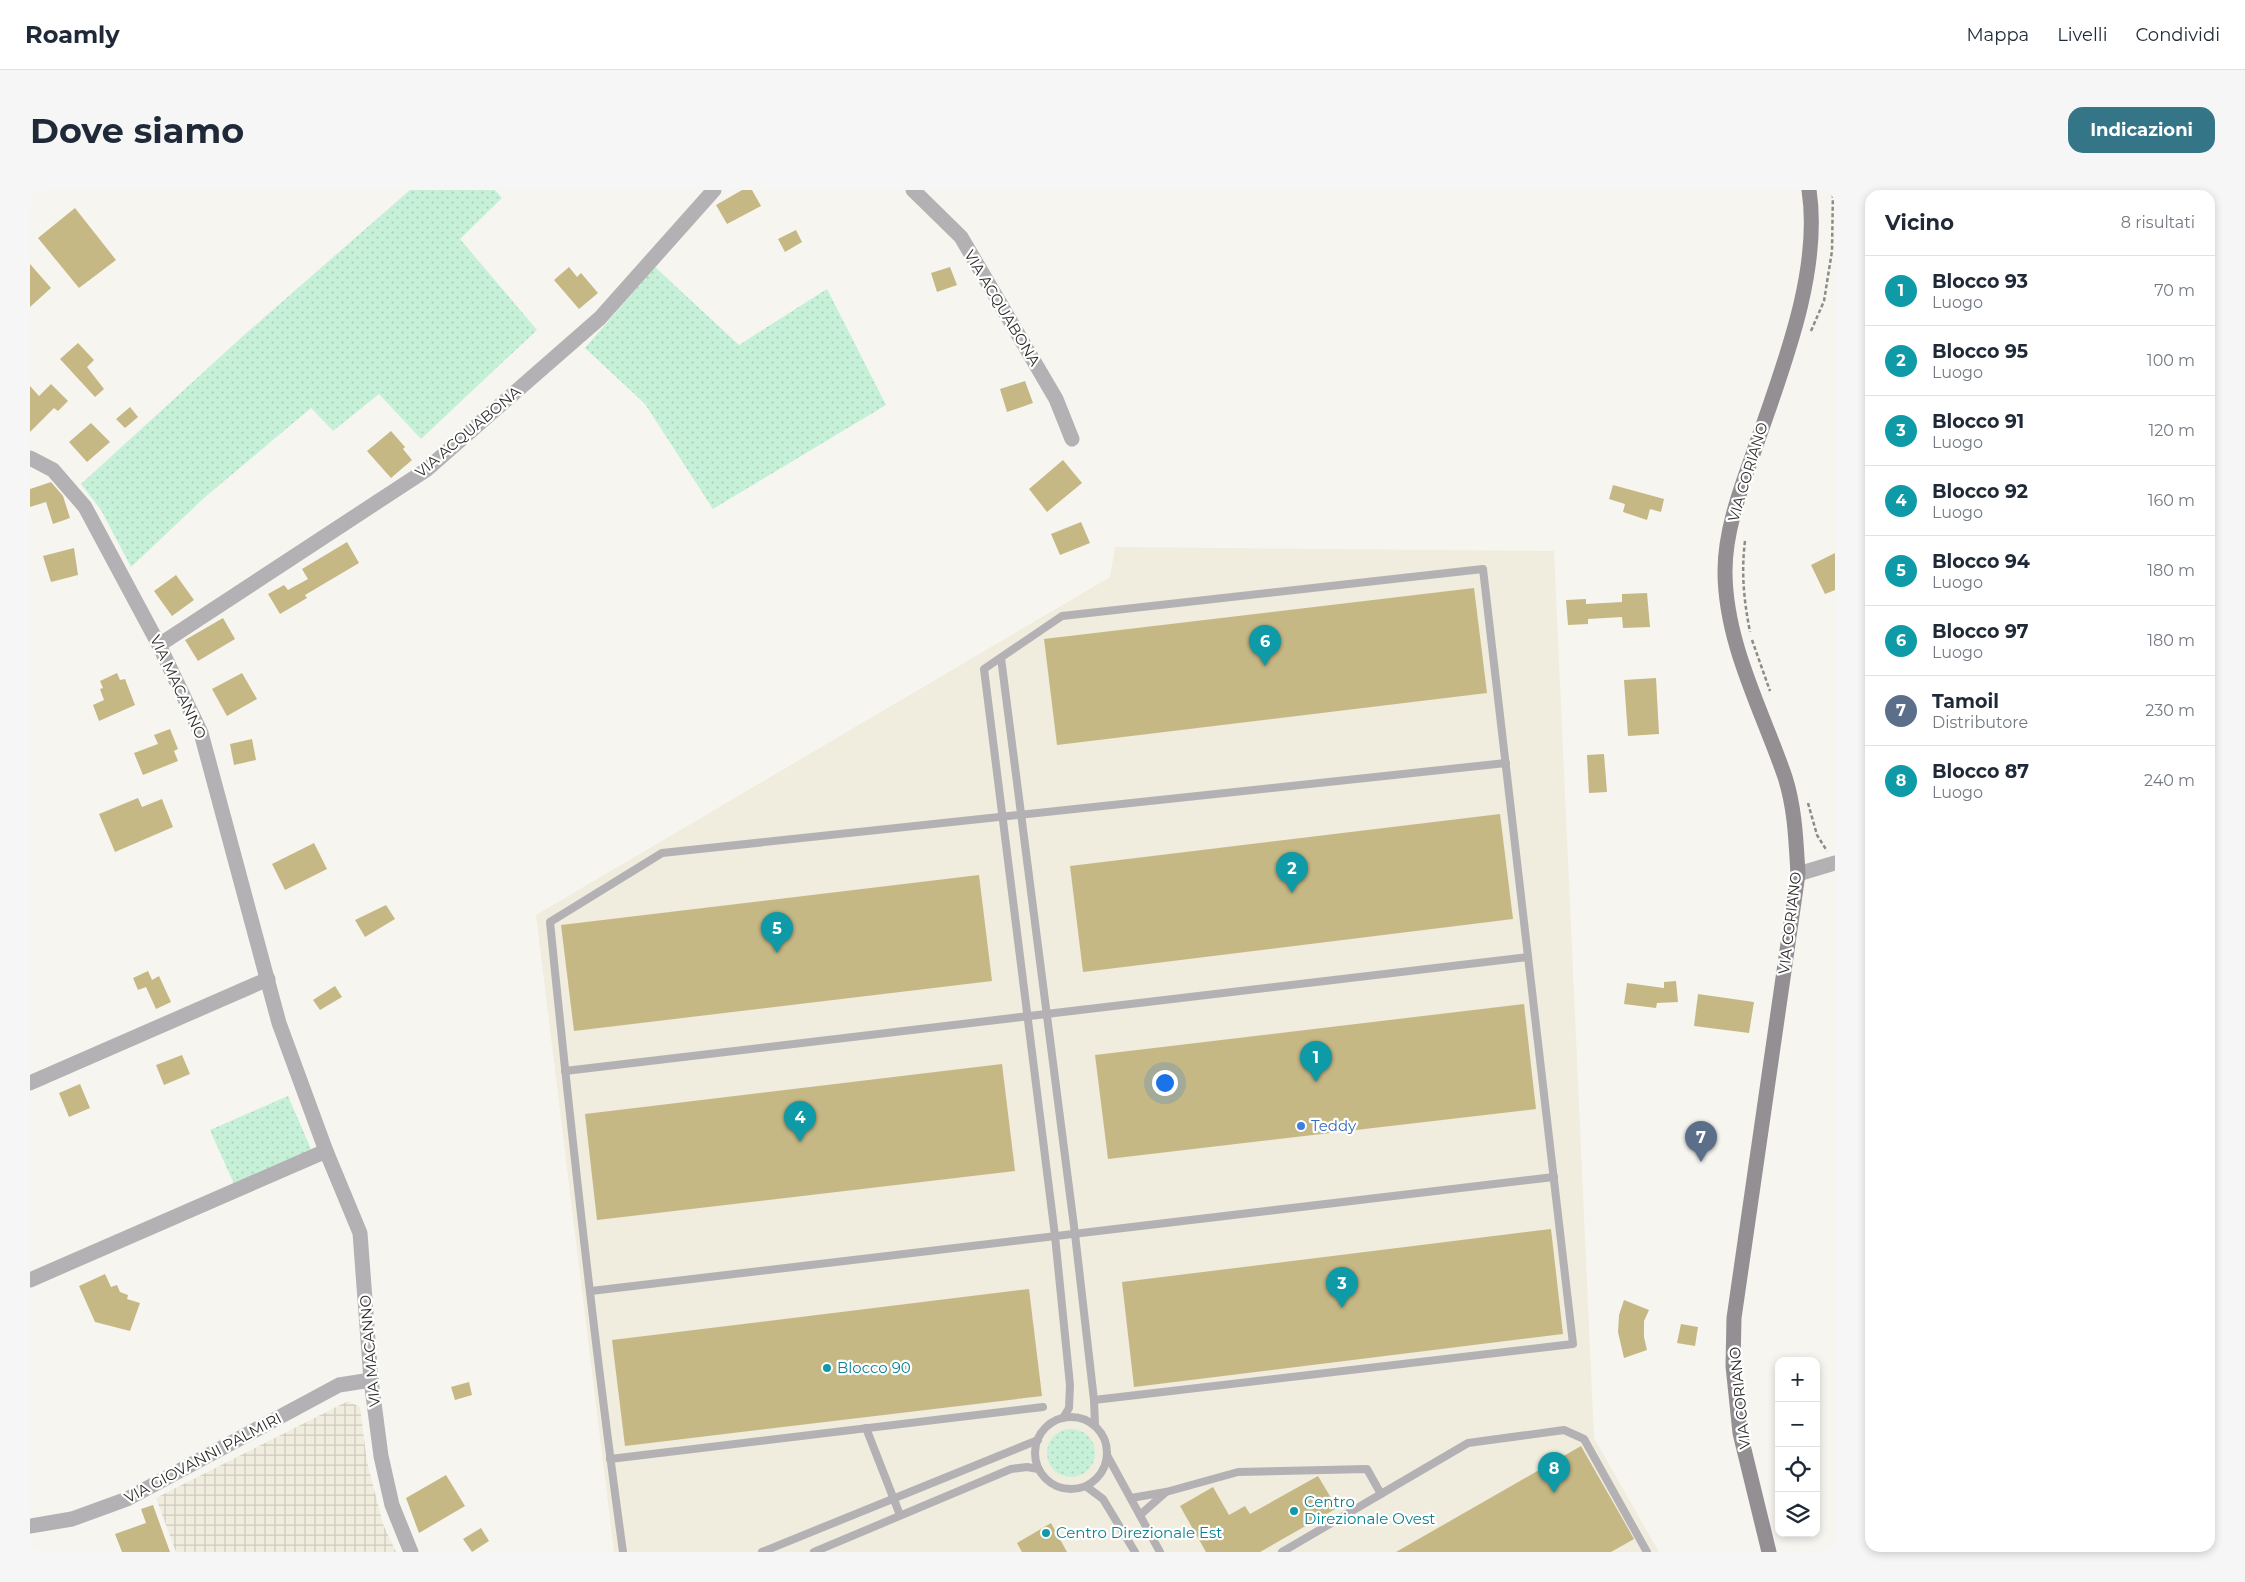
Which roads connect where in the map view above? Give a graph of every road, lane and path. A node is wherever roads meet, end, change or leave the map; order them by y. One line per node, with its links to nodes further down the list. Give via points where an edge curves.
1 (714, 190): 9 (street, VIA ACQUABONA, via 600,318 426,470)
2 (913, 190): 6 (street, VIA ACQUABONA, via 961,237 1056,399)
3 (1809, 190): 17 (main road, VIA CORIANO, via 1813,212 1806,277 1790,346 1734,509 1725,570 1732,634 1785,779 1795,827)
4 (1833, 190): 5 (path, via 1832,251 1824,301)
5 (1811, 332)
6 (1072, 439)
7 (30, 458): 9 (street, VIA MACANNO, via 52,470 85,507)
8 (1745, 537): 11 (path, via 1742,565 1744,601)
9 (159, 645): 19 (street, VIA MACANNO, via 202,733)
10 (1001, 658): 12 (lane, via 1062,616 1483,569); 14 (lane); 15 (lane, via 984,669)
11 (1770, 692)
12 (1506, 763): 14 (lane); 18 (lane)
13 (1806, 797): 16 (path, via 1817,835)
14 (1021, 815): 15 (lane); 20 (lane)
15 (1002, 817): 21 (lane); 22 (lane, via 662,853 550,922)
16 (1832, 863): 17 (street)
17 (1798, 874): 56 (main road, VIA CORIANO, via 1734,1318 1733,1366 1740,1433)
18 (1528, 957): 20 (lane); 25 (lane)
19 (268, 979): 23 (street); 24 (street, VIA MACANNO, via 280,1023)
20 (1047, 1014): 21 (lane); 26 (lane)
21 (1028, 1016): 22 (lane); 27 (lane)
22 (565, 1071): 29 (lane)
23 (30, 1083)
24 (326, 1151): 28 (street); 30 (street, VIA MACANNO, via 360,1233)
25 (1554, 1177): 26 (lane); 31 (lane, via 1573,1344)
26 (1075, 1234): 27 (lane); 31 (lane)
27 (1055, 1236): 29 (lane); 33 (lane, via 1070,1386 1068,1408)
28 (30, 1280)
29 (590, 1291): 38 (lane)
30 (371, 1380): 47 (street, VIA GIOVANNI PALMIRI, via 339,1385 127,1499 72,1519); 48 (street, VIA MACANNO, via 386,1481)
31 (1094, 1400): 34 (lane)
32 (1043, 1407): 35 (lane)
33 (1063, 1418): 34 (lane, via 1074,1417); 36 (lane, via 1052,1422)
34 (1095, 1426): 37 (lane, via 1107,1445)
35 (866, 1428): 38 (lane); 43 (lane)
36 (1038, 1440): 39 (lane, via 1035,1451); 43 (lane)
37 (1108, 1457): 40 (lane, via 1097,1480); 44 (lane)
38 (610, 1459): 49 (lane)
39 (1038, 1469): 40 (lane, via 1051,1484 1062,1489); 45 (lane, via 1012,1469)
40 (1087, 1487): 52 (lane, via 1103,1499)
41 (1166, 1492): 42 (lane, via 1238,1472 1368,1469); 44 (lane); 46 (lane)
42 (1381, 1494): 54 (lane); 55 (lane, via 1468,1443 1564,1430 1584,1440)
43 (894, 1498): 45 (lane); 50 (lane)
44 (1131, 1498): 46 (lane)
45 (900, 1515): 51 (lane)
46 (1140, 1515): 53 (lane)
47 (30, 1526)
48 (411, 1552)
49 (623, 1552)
50 (762, 1552)
51 (814, 1552)
52 (1135, 1552)
53 (1160, 1552)
54 (1282, 1552)
55 (1647, 1552)
56 (1769, 1552)

